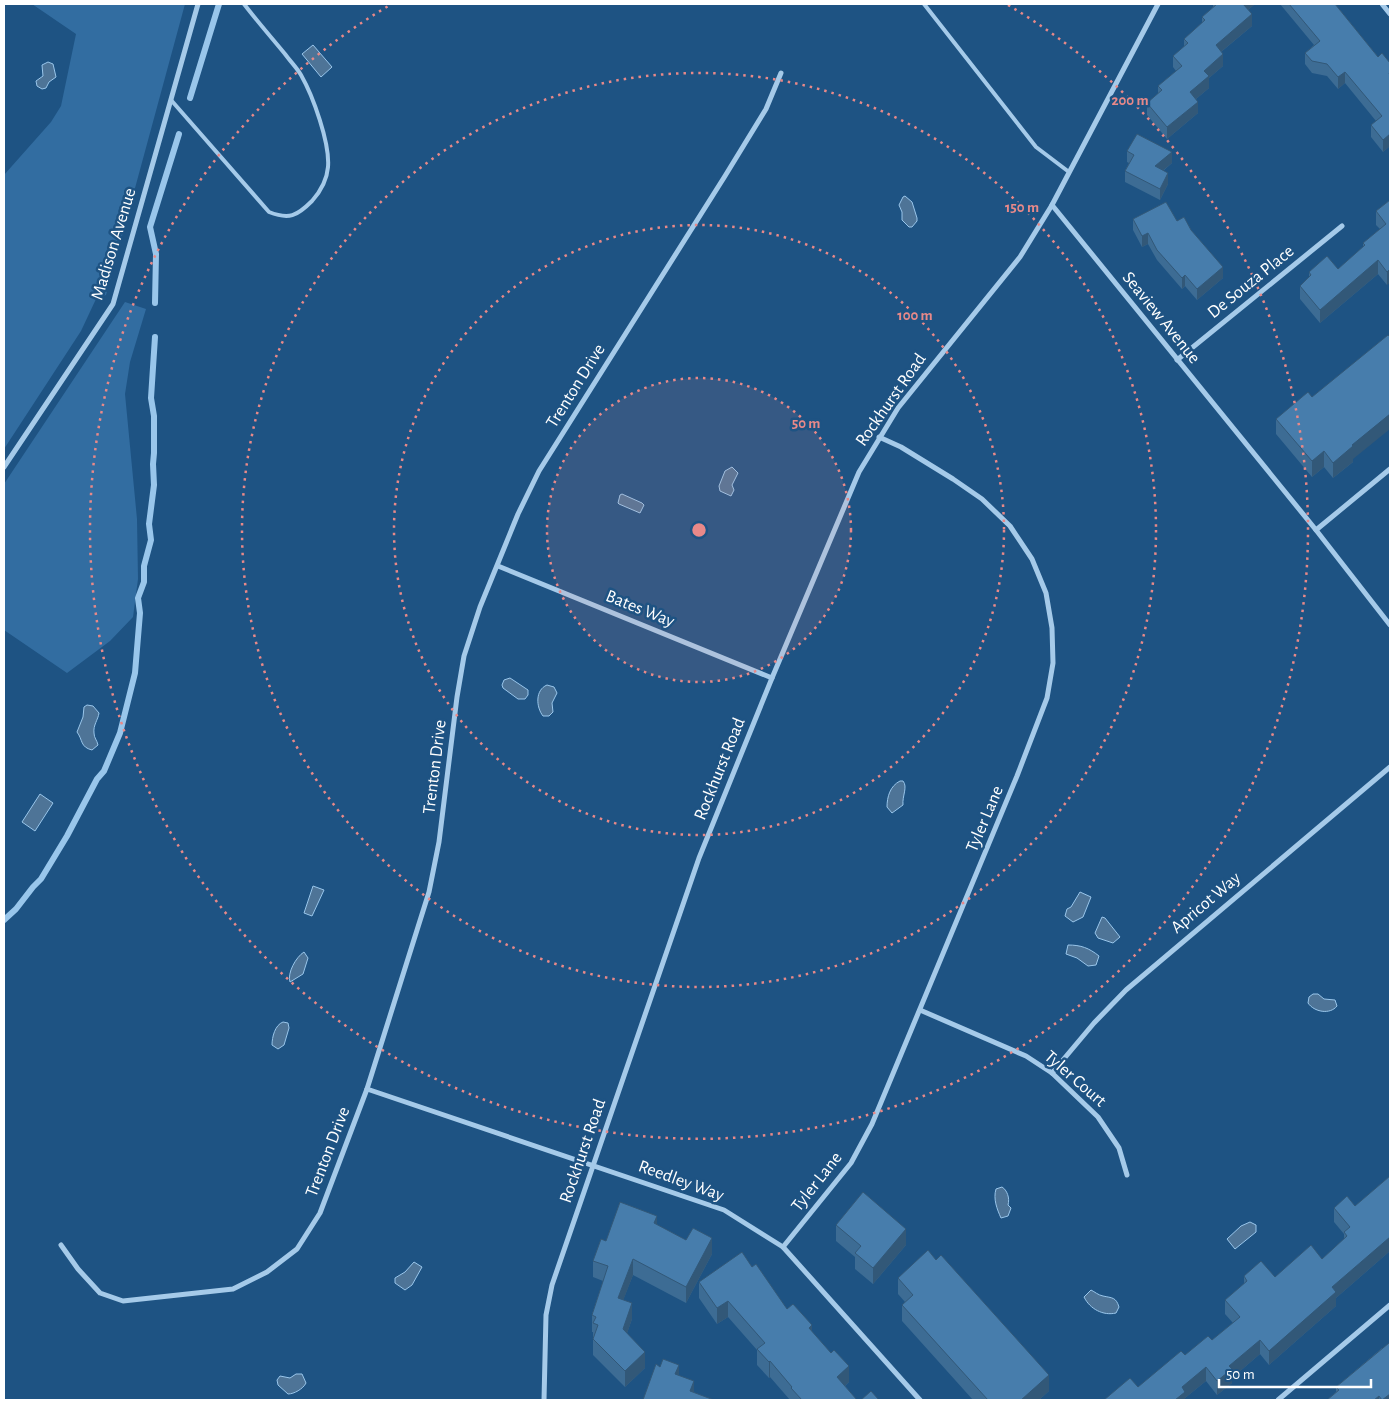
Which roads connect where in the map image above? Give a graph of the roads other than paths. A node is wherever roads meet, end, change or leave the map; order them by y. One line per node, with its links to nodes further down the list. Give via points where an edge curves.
1 (198, 4): 8 (street, Madison Avenue)
2 (244, 4): 8 (lane, via 301,74 312,99 328,152 328,168 314,199 290,217 269,212)
3 (924, 4): 9 (lane, via 1036,147)
4 (1158, 4): 9 (street)
5 (1382, 4): 6 (street)
6 (1390, 14)
7 (781, 73): 17 (street, Trenton Drive, via 766,109 539,471)
8 (170, 100): 14 (street, Madison Avenue, via 113,304)
9 (1069, 172): 10 (street)
10 (1052, 205): 12 (street, Seaview Avenue); 13 (street, Rockhurst Road, via 1020,257 898,408)
11 (1342, 226): 12 (street, De Souza Place)
12 (1177, 360): 16 (street, Seaview Avenue)
13 (879, 437): 19 (street, Rockhurst Road, via 859,472); 21 (street, Tyler Lane, via 960,484 982,499 1010,526 1032,559 1046,593 1052,628 1053,663 1047,698)
14 (4, 467)
15 (1390, 469): 16 (street)
16 (1316, 530): 18 (street, Seaview Avenue)
17 (498, 566): 19 (street, Bates Way); 23 (street, Trenton Drive, via 480,606 464,656 439,842 429,892)
18 (1390, 625)
19 (772, 678): 24 (street, Rockhurst Road, via 696,867)
20 (1390, 767): 22 (street, Apricot Way, via 1126,990)
21 (920, 1010): 22 (street, Tyler Court, via 1026,1056); 27 (street, Tyler Lane, via 872,1124 851,1163)
22 (1052, 1073): 25 (street, Tyler Court, via 1098,1117 1119,1148)
23 (367, 1089): 24 (street, Reedley Way); 26 (street, Trenton Drive, via 320,1213 297,1249 267,1272 233,1289 123,1301 100,1293)
24 (594, 1165): 27 (street, Reedley Way, via 724,1210); 29 (street, Rockhurst Road, via 548,1299)
25 (1127, 1175)
26 (62, 1245)
27 (783, 1247): 30 (street, Reedley Way)
28 (1390, 1305): 31 (street)
29 (544, 1400)
30 (920, 1400)
31 (1278, 1400)

